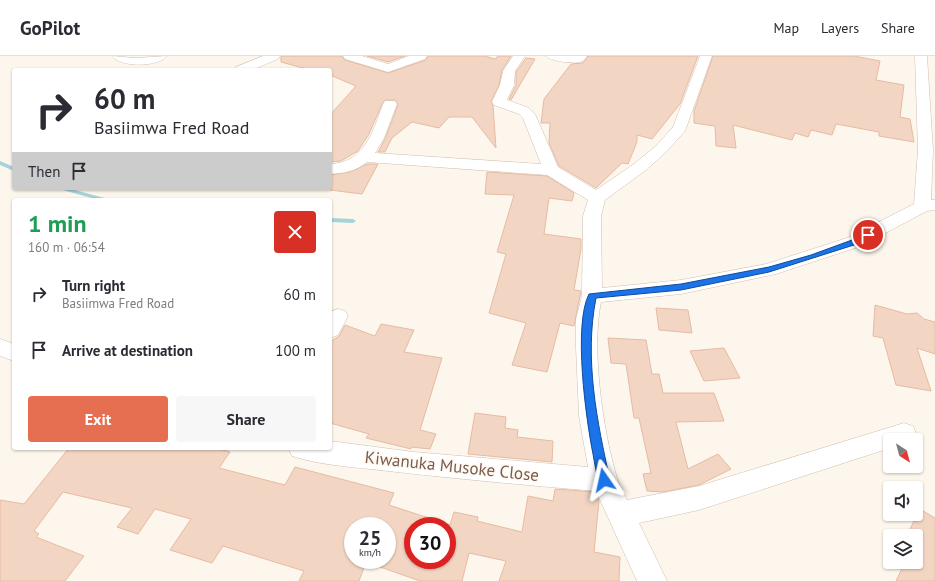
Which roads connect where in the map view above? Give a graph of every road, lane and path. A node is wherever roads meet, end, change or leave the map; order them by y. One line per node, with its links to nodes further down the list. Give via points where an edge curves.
1 (118, 56): 2 (street, via 136,63)
2 (161, 56)
3 (274, 56): 11 (street)
4 (349, 56): 5 (street, via 388,68)
5 (421, 56)
6 (519, 56): 15 (street, via 509,71 507,85 499,102 530,117)
7 (552, 56): 8 (street, via 578,59)
8 (581, 56)
9 (706, 56): 16 (street, via 680,128 640,167)
10 (921, 56): 17 (street, via 926,141 925,186)
11 (246, 68)
12 (390, 104): 13 (street, via 383,126)
13 (366, 157): 14 (street, via 345,168); 15 (street)
14 (332, 169)
15 (551, 170): 16 (street)
16 (596, 198): 18 (street, via 592,216)
17 (929, 206): 18 (street, via 854,242 769,270 681,287)
18 (592, 296): 23 (street, via 587,319 591,416)
19 (0, 347): 20 (street)
20 (12, 351)
21 (883, 440): 24 (street, via 699,498)
22 (315, 450): 23 (street, Kiwanuka Musoke Close, via 392,461)
23 (604, 480): 24 (street)
24 (620, 514): 25 (street)
25 (652, 581)

